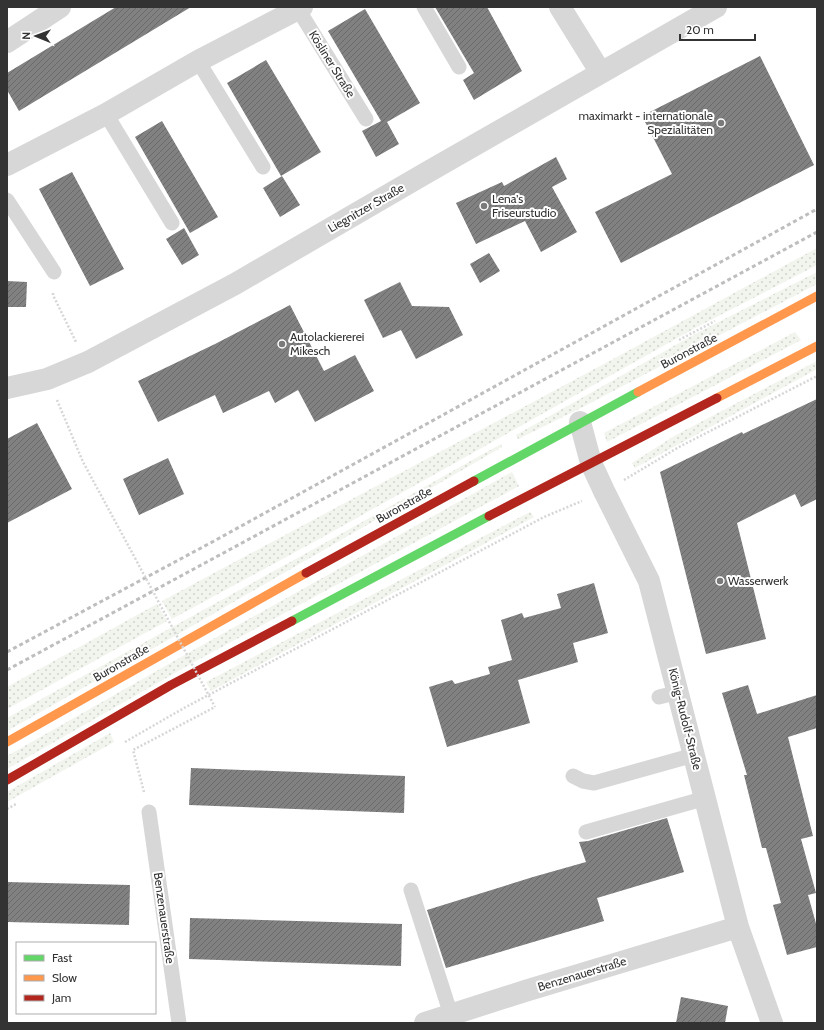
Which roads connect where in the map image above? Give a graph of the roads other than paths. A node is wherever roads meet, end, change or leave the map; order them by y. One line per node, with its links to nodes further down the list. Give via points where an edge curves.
1 (60, 7): 6 (street)
2 (424, 7): 8 (lane)
3 (560, 7): 9 (street)
4 (716, 7): 9 (street, Liegnitzer Straße)
5 (300, 8): 7 (street, Kösliner Straße); 11 (lane, Kösliner Straße)
6 (7, 42)
7 (198, 61): 10 (street, Kösliner Straße); 13 (lane)
8 (459, 67)
9 (601, 73): 19 (street, Liegnitzer Straße, via 235,284 88,362 48,380)
10 (106, 114): 12 (street, Kösliner Straße); 15 (lane)
11 (366, 119)
12 (7, 165)
13 (263, 167)
14 (7, 200): 16 (lane)
15 (172, 223)
16 (54, 272)
17 (817, 296): 20 (street, Buronstraße)
18 (817, 346): 21 (street)
19 (7, 388)
20 (580, 422): 21 (street, König-Rudolf-Straße); 22 (street, Buronstraße)
21 (592, 462): 23 (street, König-Rudolf-Straße, via 649,581 669,695); 25 (street, via 171,685)
22 (7, 742)
23 (694, 755): 24 (lane, via 594,783); 26 (street, König-Rudolf-Straße)
24 (573, 776)
25 (7, 780)
26 (706, 798): 28 (lane); 30 (street, König-Rudolf-Straße)
27 (148, 812): 32 (lane, Benzenauerstraße)
28 (586, 832)
29 (411, 890): 31 (lane)
30 (738, 927): 31 (street, Benzenauerstraße); 34 (street, König-Rudolf-Straße)
31 (451, 1015): 33 (street, Benzenauerstraße)
32 (179, 1023)
33 (425, 1023)
34 (772, 1023)

